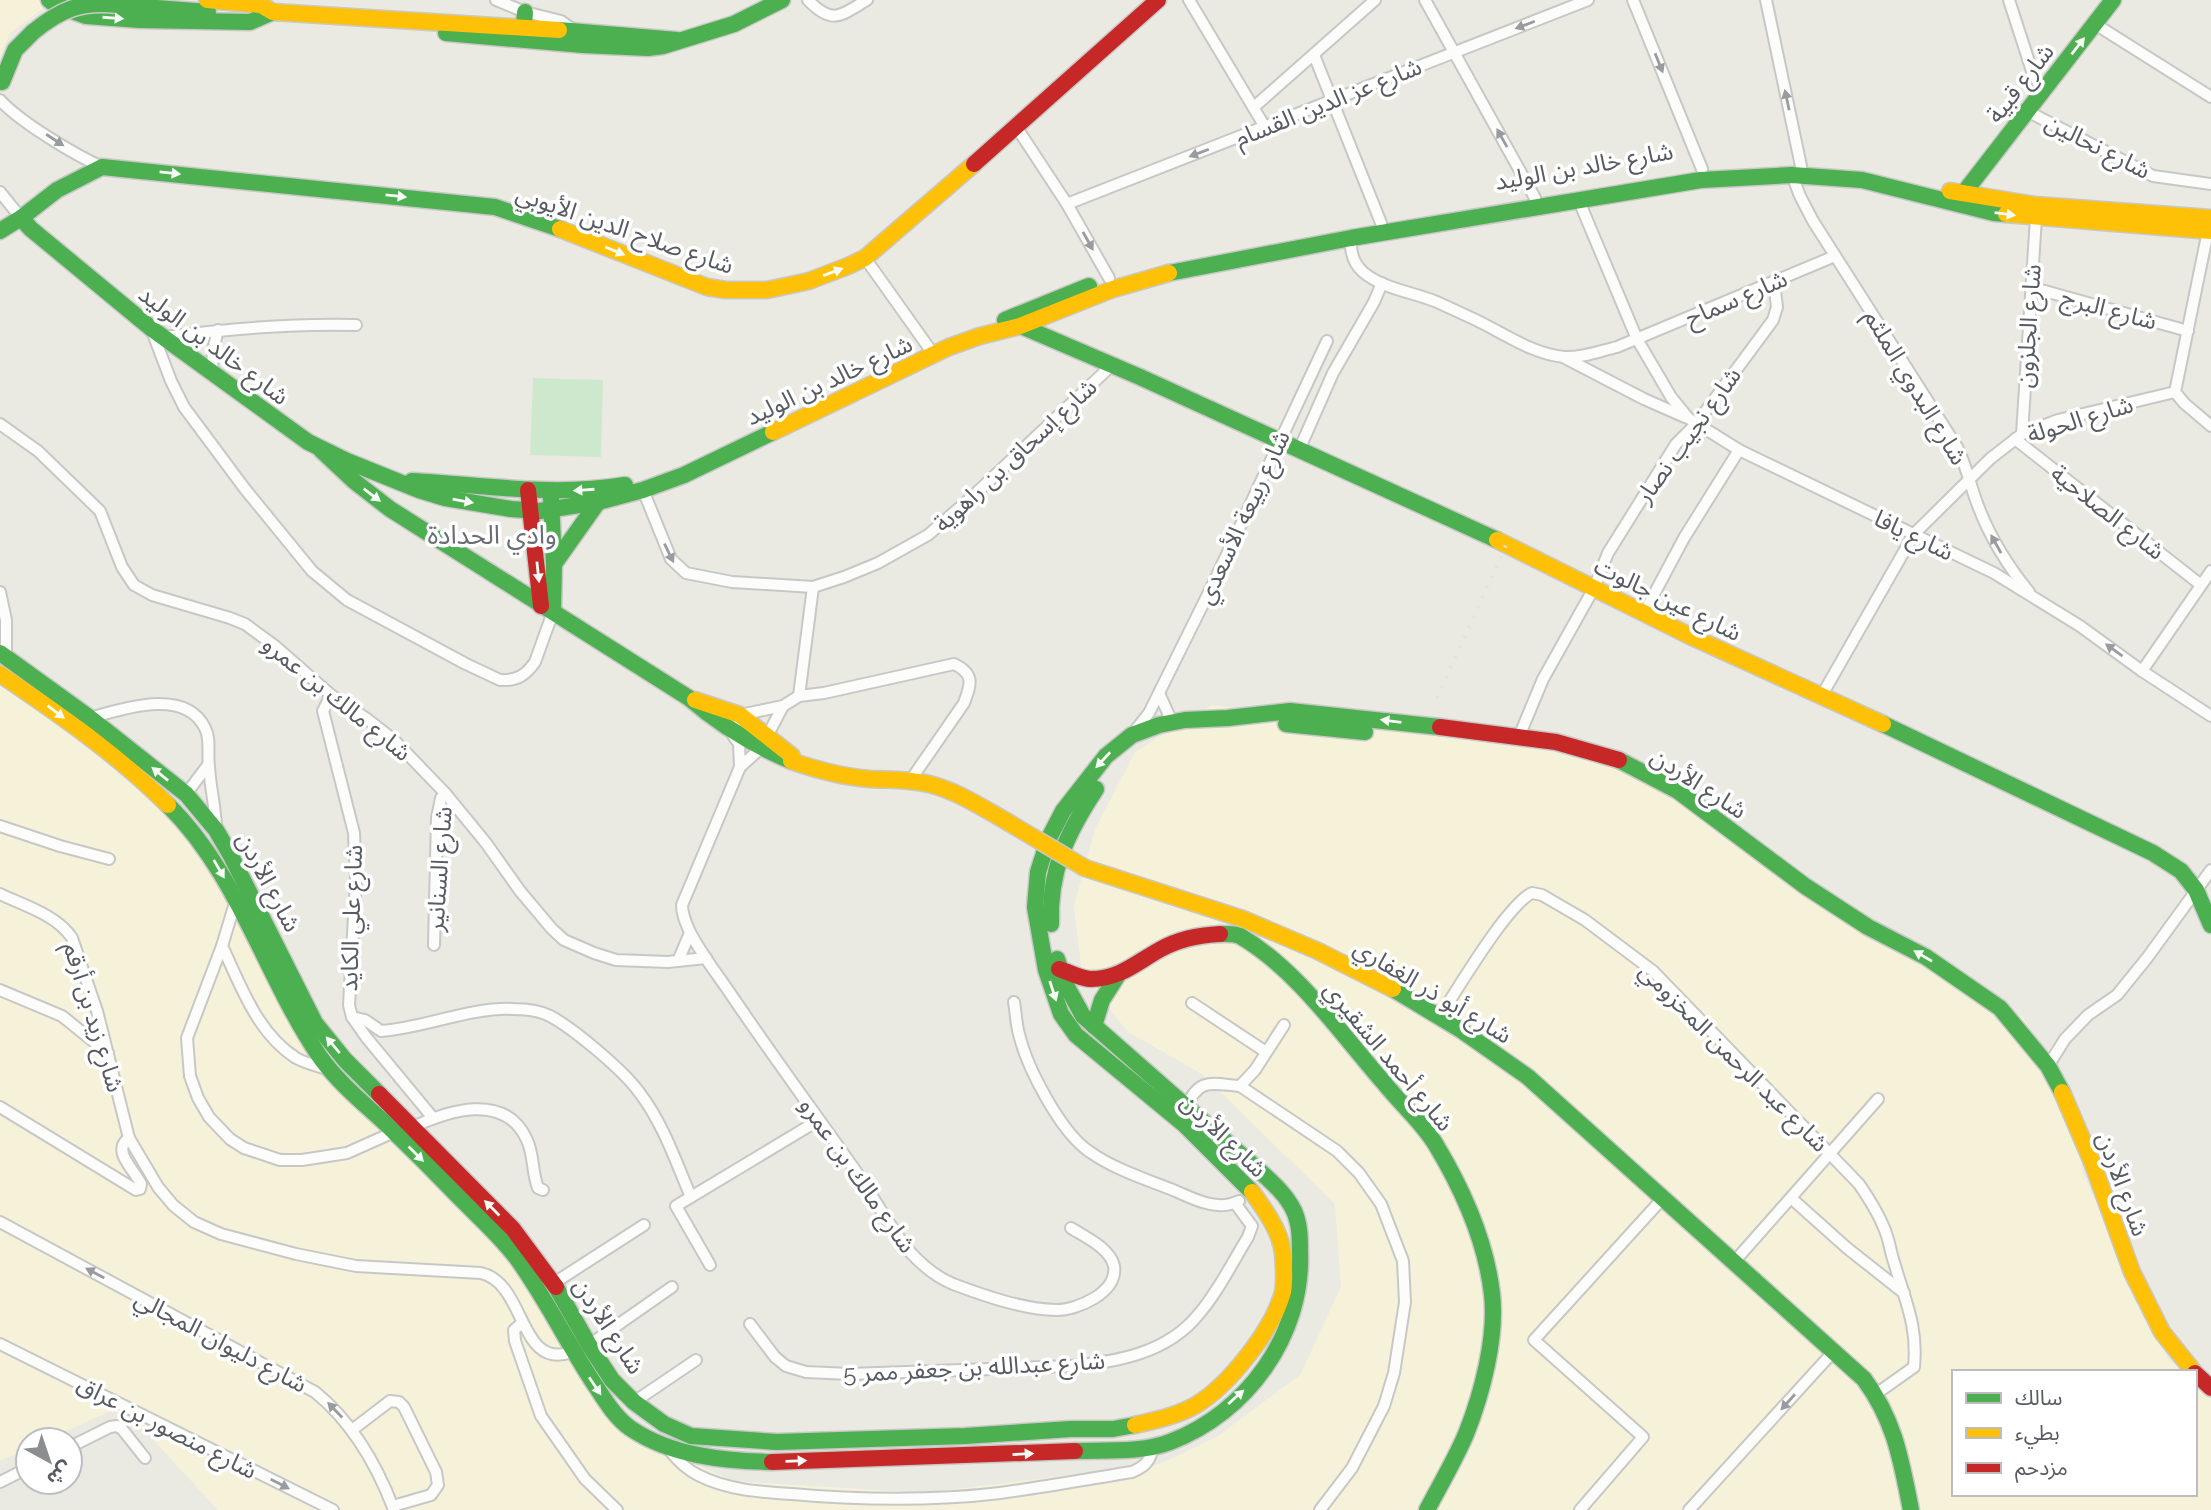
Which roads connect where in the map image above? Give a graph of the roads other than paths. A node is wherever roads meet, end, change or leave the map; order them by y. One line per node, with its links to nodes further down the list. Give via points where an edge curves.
1 (49, 0): 16 (main road, one-way to 16, via 86,16 140,20 250,22)
2 (207, 0): 16 (main road, via 261,5)
3 (496, 0): 18 (street)
4 (782, 0): 19 (main road, via 755,15)
5 (808, 0): 6 (street, via 838,17)
6 (867, 0)
7 (1158, 0): 30 (main road, شارع صلاح الدين الأيوبي)
8 (1189, 0): 27 (street)
9 (1375, 0): 21 (street)
10 (1425, 0): 20 (street)
11 (1588, 0): 20 (street, شارع عز الدين القسام, one-way to 20)
12 (1633, 0): 32 (street, one-way to 32)
13 (1766, 0): 33 (street, شارع البدوي الملثم, one-way to 13)
14 (2009, 0): 23 (street)
15 (2113, 0): 17 (main road, شارع قبية)
16 (273, 12): 18 (main road, via 358,16 389,20 414,30); 22 (main road, bridge, via 225,13 93,2 75,6 59,12 15,50)
17 (2095, 24): 23 (main road, شارع قبية, one-way to 17); 24 (street)
18 (524, 27): 19 (main road); 19 (main road, via 648,48)
19 (677, 40)
20 (1455, 52): 25 (street, شارع عز الدين القسام); 37 (street, one-way to 20)
21 (1314, 55): 25 (street); 27 (street)
22 (2, 82)
23 (2042, 91): 28 (main road, شارع قبية)
24 (2211, 97)
25 (1331, 100): 29 (street, شارع عز الدين القسام); 42 (street)
26 (3, 105): 31 (street, شارع صلاح الدين الأيوبي, one-way to 31)
27 (1254, 107): 29 (street)
28 (2027, 111): 34 (street, شارع نحالين, via 2152,176); 36 (main road, شارع قبية)
29 (1265, 127): 39 (street, شارع عز الدين القسام, one-way to 39)
30 (1017, 128): 39 (street); 47 (main road, شارع صلاح الدين الأيوبي)
31 (102, 167): 40 (main road, via 57,190); 47 (main road, شارع صلاح الدين الأيوبي, one-way to 47, via 495,207 723,292 796,283)
32 (1702, 169): 33 (main road, شارع خالد بن الوليد); 37 (main road, شارع خالد بن الوليد)
33 (1796, 171): 36 (main road, شارع خالد بن الوليد, via 1861,169); 38 (main road, شارع خالد بن الوليد, via 1701,180); 41 (main road, شارع خالد بن الوليد, one-way to 41, via 1862,180 1994,213); 46 (street, شارع البدوي الملثم, via 1804,205)
34 (2211, 184)
35 (0, 192): 40 (street)
36 (1963, 194): 43 (main road, شارع خالد بن الوليد)
37 (1535, 198): 42 (main road, شارع خالد بن الوليد)
38 (1579, 201): 45 (main road, شارع خالد بن الوليد); 58 (street, شارع يافا)
39 (1067, 204): 48 (street, one-way to 48)
40 (21, 218): 44 (main road); 57 (main road, شارع خالد بن الوليد)
41 (2036, 218): 43 (main road, شارع خالد بن الوليد); 51 (street, شارع الجلزون)
42 (1381, 223): 48 (main road, شارع خالد بن الوليد)
43 (2210, 226): 56 (street)
44 (0, 232)
45 (1350, 238): 49 (street, via 1358,266); 52 (main road, شارع خالد بن الوليد, via 1170,273)
46 (1835, 256): 50 (street, شارع سماح); 75 (street, شارع البدوي الملثم, via 1957,447)
47 (865, 258): 61 (street)
48 (1109, 278): 52 (main road, شارع خالد بن الوليد)
49 (1382, 283): 62 (street, via 1477,320 1519,344); 72 (street, via 1333,373)
50 (1774, 283): 58 (street, شارع سماح); 66 (street, شارع نجيب نصار, via 1777,307 1773,320)
51 (2030, 287): 56 (street, شارع البرج); 69 (street, شارع الجلزون)
52 (1039, 312): 53 (main road, شارع خالد بن الوليد); 60 (main road, شارع عين جالوت)
53 (1014, 322): 60 (main road, شارع عين جالوت); 61 (main road, شارع خالد بن الوليد)
54 (356, 325): 55 (street)
55 (218, 330): 57 (street); 64 (street)
56 (2188, 331): 65 (street)
57 (158, 333): 64 (main road, شارع خالد بن الوليد); 91 (street, via 171,381 184,407 286,541 330,588 500,680 516,680 535,662)
58 (1637, 339): 62 (street, via 1582,356); 66 (street, شارع يافا, via 1671,397)
59 (1327, 341): 70 (street, شارع ربيعة الأسعدي)
60 (1074, 348): 63 (main road, شارع عين جالوت)
61 (934, 355): 74 (main road, شارع خالد بن الوليد)
62 (1563, 357): 66 (street)
63 (1112, 365): 70 (main road, شارع عين جالوت); 87 (street, شارع إسحاق بن راهوية, via 943,523 878,563)
64 (212, 372): 71 (main road, شارع خالد بن الوليد)
65 (2175, 392): 68 (street); 69 (street, شارع الحولة, via 2058,420)
66 (1692, 420): 73 (street, شارع يافا); 88 (street, شارع نجيب نصار, via 1608,553)
67 (0, 424): 97 (street, شارع مالك بن عمرو, via 38,452 100,511 122,567 134,584 152,595 245,624)
68 (2211, 426)
69 (2019, 436): 75 (street, شارع الحولة); 86 (street, شارع الصلاحية)
70 (1279, 441): 72 (main road, شارع عين جالوت); 96 (street, شارع ربيعة الأسعدي)
71 (321, 450): 76 (main road, شارع خالد بن الوليد); 91 (main road, شارع أبو ذر الغفاري, one-way to 91, via 376,499)
72 (1299, 450): 88 (main road, شارع عين جالوت)
73 (1739, 450): 83 (street, شارع يافا); 92 (street)
74 (699, 467): 78 (main road, شارع خالد بن الوليد); 79 (main road, شارع خالد بن الوليد, one-way to 79, via 612,488)
75 (1970, 478): 83 (street, شارع الحولة); 90 (street, شارع البدوي الملثم, one-way to 75, via 1995,543)
76 (398, 481): 77 (main road, شارع خالد بن الوليد); 82 (main road, شارع خالد بن الوليد, one-way to 82, via 445,498)
77 (528, 490): 79 (main road, شارع خالد بن الوليد); 82 (main road)
78 (643, 490): 80 (main road, شارع خالد بن الوليد); 87 (street, شارع إسحاق بن راهوية, one-way to 87, via 671,559 686,573 732,582)
79 (550, 491): 81 (main road)
80 (598, 502): 81 (main road, شارع خالد بن الوليد); 84 (main road)
81 (551, 510): 82 (main road, شارع خالد بن الوليد); 84 (main road)
82 (531, 511): 91 (main road, one-way to 91)
83 (1914, 534): 90 (street, شارع يافا, via 1994,573); 98 (street, شارع الحولة)
84 (554, 564): 91 (main road)
85 (2211, 571): 86 (street)
86 (2202, 585): 94 (street)
87 (813, 587): 99 (street)
88 (1594, 588): 92 (main road, شارع عين جالوت); 110 (street, شارع نجيب نصار, via 1543,679)
89 (0, 592): 93 (street, via 6,620)
90 (2036, 600): 94 (street, شارع يافا, one-way to 90)
91 (547, 609): 100 (main road, شارع أبو ذر الغفاري)
92 (1644, 613): 98 (main road, شارع عين جالوت)
93 (3, 655): 104 (main road, شارع الأردن)
94 (2142, 671): 103 (street, شارع يافا)
95 (0, 674): 123 (main road, شارع الأردن, one-way to 123, via 111,754 174,810 204,847)
96 (1159, 693): 105 (street); 108 (street, شارع ربيعة الأسعدي)
97 (331, 695): 115 (street, شارع مالك بن عمرو, via 394,740); 136 (street, شارع علي الكايد, via 323,711 354,833 356,880 348,995)
98 (1822, 695): 121 (main road, شارع عين جالوت, via 2153,853 2181,871)
99 (799, 696): 101 (street); 114 (street, via 949,664 961,667 971,682 964,702)
100 (690, 698): 102 (main road, شارع أبو ذر الغفاري); 106 (main road, شارع أبو ذر الغفاري)
101 (783, 706): 102 (street); 111 (street)
102 (740, 715): 106 (street); 111 (main road, شارع أبو ذر الغفاري)
103 (2211, 716)
104 (90, 718): 112 (street, via 154,704 183,708 206,730); 116 (main road, شارع الأردن, one-way to 104)
105 (1172, 722): 107 (main road, شارع الأردن, one-way to 105, via 1318,712); 108 (main road, شارع الأردن)
106 (730, 731): 111 (main road, شارع أبو ذر الغفاري); 113 (street, via 739,744)
107 (1421, 731): 109 (main road, شارع الأردن); 130 (main road, شارع الأردن, via 1276,724 1165,736 1134,749 1096,789 1062,845 1050,907)
108 (1132, 735): 154 (main road, شارع الأردن, one-way to 154, via 1096,768 1049,838 1038,872 1035,907 1049,981 1061,1014 1076,1035 1185,1125)
109 (1452, 736): 110 (main road, شارع الأردن); 174 (main road, شارع الأردن, via 1570,754 1620,771 1671,800 1805,899 1958,993 2002,1026 2030,1058 2052,1095 2140,1316)
110 (1518, 739): 141 (main road, شارع الأردن, one-way to 110, via 2000,1009 1926,957 1805,886 1678,791 1622,761 1570,745)
111 (765, 742): 113 (street, شارع مالك بن عمرو); 114 (main road, شارع أبو ذر الغفاري, via 799,763 841,775)
112 (208, 765): 116 (street); 118 (street)
113 (740, 767): 125 (street, شارع مالك بن عمرو, via 682,905)
114 (910, 781): 135 (main road, شارع أبو ذر الغفاري, bridge, via 950,790 1085,868 1242,918 1314,949)
115 (445, 793): 126 (street, شارع السنانير, via 437,818); 129 (street, شارع مالك بن عمرو, via 564,940 616,960)
116 (186, 794): 118 (main road, شارع الأردن)
117 (0, 825): 119 (street)
118 (216, 830): 149 (main road, شارع الأردن, one-way to 118, via 315,1023)
119 (109, 859)
120 (2211, 870): 121 (street)
121 (2196, 890): 124 (main road, شارع عين جالوت); 141 (street, via 2118,995 2088,1015)
122 (0, 894): 140 (street, شارع زيد بن أرقم, via 67,930 81,960)
123 (236, 901): 127 (street); 142 (main road, شارع الأردن, via 308,1038)
124 (2211, 925)
125 (690, 933): 128 (street, شارع مالك بن عمرو); 129 (street)
126 (434, 945)
127 (222, 946): 142 (street, via 262,1025 296,1058); 150 (street, via 187,1038 190,1076 219,1130 244,1148 280,1160 347,1153)
128 (706, 958): 129 (street, شارع مالك بن عمرو); 148 (street, شارع مالك بن عمرو)
129 (678, 961)
130 (1059, 969): 131 (main road, via 1088,979); 138 (main road, شارع الأردن, via 1078,1009)
131 (1118, 975): 138 (main road, via 1102,1000); 193 (main road, شارع أحمد الشقيري, via 1181,940 1237,934 1276,961 1306,992 1420,1123 1445,1159 1480,1241 1493,1317 1476,1406)
132 (0, 990): 140 (street, via 62,1016)
133 (1014, 1002): 158 (street, via 1018,1033 1037,1082 1076,1141 1115,1165 1196,1200 1225,1207)
134 (1192, 1003): 139 (street)
135 (1440, 1016): 152 (street, شارع عبد الرحمن المخزومي, via 1522,898 1537,894 1585,920 1653,971); 156 (main road, شارع أبو ذر الغفاري, via 1528,1077)
136 (352, 1017): 147 (street, شارع علي الكايد); 155 (street, via 381,1031 511,1008 550,1016 603,1055 639,1091)
137 (1284, 1025): 139 (street)
138 (1094, 1026): 145 (main road, شارع الأردن)
139 (1266, 1052): 143 (street)
140 (109, 1054): 151 (street, شارع زيد بن أرقم)
141 (2048, 1066): 175 (main road, شارع الأردن, via 2092,1162 2132,1272 2162,1332)
142 (331, 1071): 150 (main road, شارع الأردن)
143 (1240, 1086): 145 (street, via 1202,1086 1193,1092); 192 (street, via 1337,1151 1359,1173 1381,1204 1403,1261 1405,1303 1384,1406 1352,1468)
144 (1878, 1099): 152 (street)
145 (1187, 1106): 185 (main road, شارع الأردن, one-way to 145, via 1205,1423 1262,1373 1284,1338 1297,1303 1302,1266 1298,1222 1285,1196)
146 (0, 1107): 151 (street, via 136,1190 141,1184 121,1147)
147 (433, 1118): 149 (street); 153 (street, via 472,1108 513,1121 528,1143 535,1181)
148 (819, 1120): 155 (street); 161 (street, شارع مالك بن عمرو, via 894,1232 928,1270 951,1283 1040,1307 1068,1309 1088,1302 1110,1281 1114,1267 1099,1245)
149 (411, 1128): 164 (main road, شارع الأردن, one-way to 149, via 513,1229)
150 (394, 1132): 172 (main road, شارع الأردن, one-way to 172, via 513,1252)
151 (129, 1138): 167 (street, via 158,1187 194,1222 221,1234 356,1266 491,1275 508,1292)
152 (1830, 1154): 157 (street); 166 (street, شارع عبد الرحمن المخزومي, via 1872,1202 1887,1234)
153 (543, 1190)
154 (1254, 1194): 158 (street); 183 (main road, شارع الأردن, via 1277,1232 1283,1253 1283,1291 1264,1333 1207,1398 1173,1416 1112,1429)
155 (691, 1197): 163 (street, via 676,1206)
156 (1663, 1198): 162 (main road, شارع أبو ذر الغفاري); 194 (street, via 1534,1340 1643,1437)
157 (1791, 1198): 162 (street); 166 (street)
158 (1235, 1203): 168 (street, شارع عبدالله بن جعفر ممر 5, via 1252,1226 1200,1313 1180,1332 1133,1356 1071,1366 806,1373 775,1357)
159 (0, 1222): 182 (street, شارع دليوان المجالي, one-way to 159, via 315,1392)
160 (644, 1225): 164 (street)
161 (1071, 1228)
162 (1734, 1262): 171 (main road, شارع أبو ذر الغفاري)
163 (710, 1265)
164 (554, 1283): 170 (main road, شارع الأردن)
165 (672, 1287): 170 (street)
166 (1904, 1293): 179 (street, شارع عبد الرحمن المخزومي, via 1914,1332 1914,1367)
167 (522, 1323): 172 (street, via 550,1355); 191 (street, via 514,1330 515,1341 541,1416 585,1479)
168 (750, 1324)
169 (0, 1344): 190 (street, شارع منصور بن عراق, one-way to 190)
170 (589, 1345): 181 (main road, شارع الأردن, via 612,1380)
171 (1834, 1351): 179 (main road, شارع أبو ذر الغفاري); 195 (street, one-way to 195)
172 (572, 1352): 186 (main road, شارع الأردن, one-way to 186, via 621,1419)
173 (696, 1360): 181 (street)
174 (2179, 1370)
175 (2192, 1370)
176 (2197, 1376): 178 (main road, شارع الأردن)
177 (2197, 1388): 180 (main road)
178 (2211, 1388)
179 (1876, 1394): 196 (main road, شارع أبو ذر الغفاري, via 1894,1428)
180 (2211, 1399)
181 (634, 1402): 183 (main road, شارع الأردن, via 664,1424 691,1436 777,1442)
182 (352, 1430): 189 (street, شارع دليوان المجالي); 189 (street, via 390,1401 404,1407 438,1485 431,1495)
183 (964, 1436): 187 (main road)
184 (84, 1440): 188 (street, via 117,1426)
185 (1153, 1447): 186 (street, via 1144,1467 1132,1472 999,1493 922,1497 756,1492 698,1475); 187 (main road, شارع الأردن, one-way to 185)
186 (667, 1448): 187 (main road, شارع الأردن, one-way to 187, via 730,1460)
187 (965, 1456)
188 (145, 1458)
189 (393, 1508)
190 (334, 1510)
191 (617, 1510)
192 (1320, 1510)
193 (1427, 1510)
194 (1580, 1510)
195 (1689, 1510)
196 (1911, 1510)

